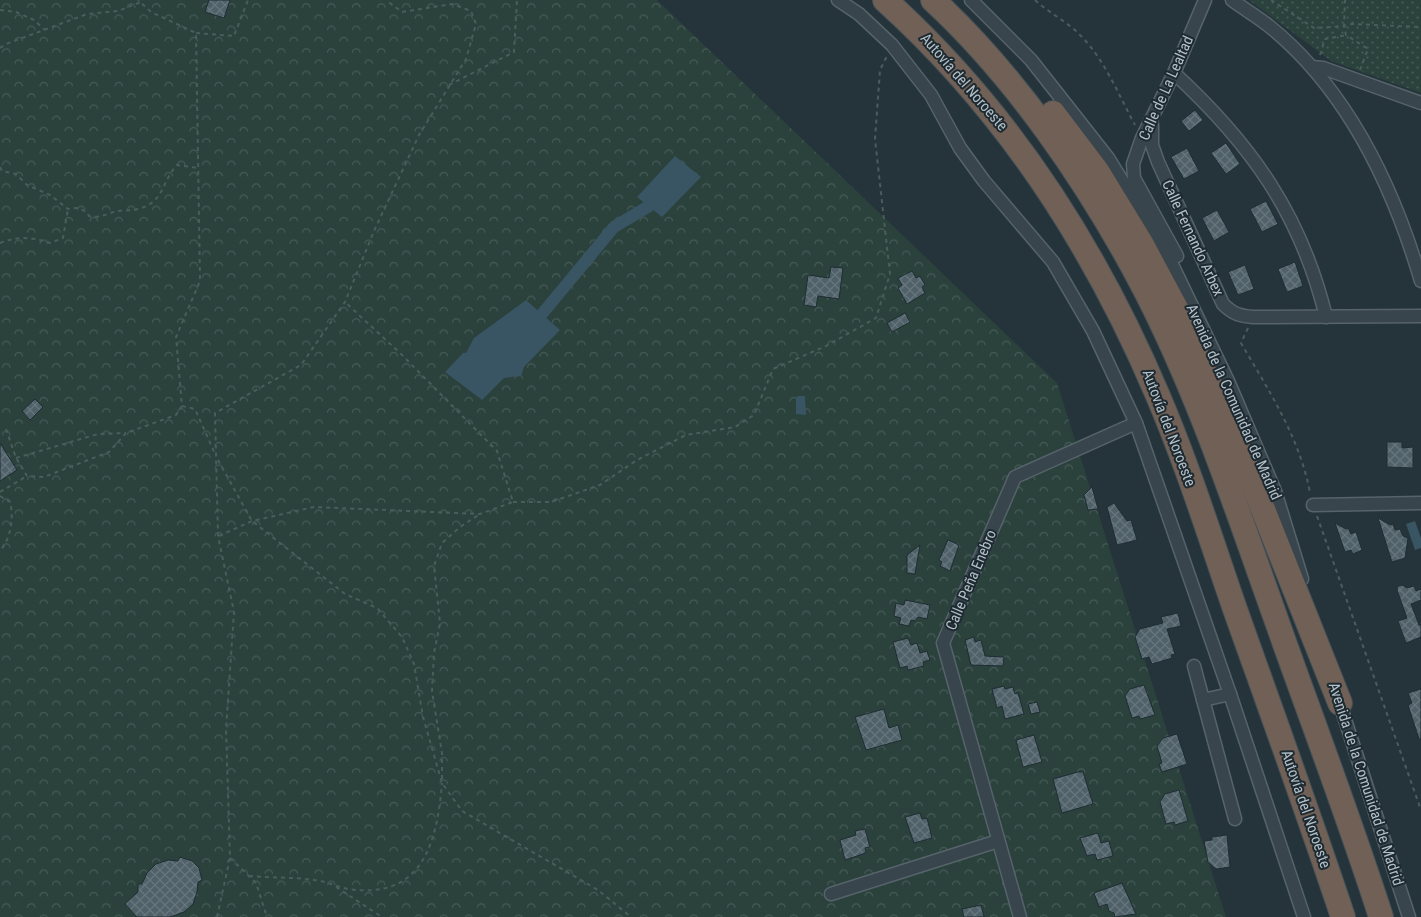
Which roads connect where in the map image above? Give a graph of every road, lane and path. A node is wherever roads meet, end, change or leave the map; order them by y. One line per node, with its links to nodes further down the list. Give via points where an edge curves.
1 (248, 0): 18 (path, via 234,36)
2 (386, 0): 26 (path, via 402,12 452,4 471,11 476,24 466,59)
3 (517, 0): 26 (path, via 514,52)
4 (838, 0): 20 (street, via 859,14)
5 (885, 0): 74 (highway, Autovía del Noroeste, via 920,32 989,107 1060,205 1112,295 1159,397)
6 (971, 0): 39 (street, Avenida de la Comunidad de Madrid, via 1031,60 1108,158 1166,252)
7 (1035, 0): 29 (path, via 1080,35 1103,66)
8 (1205, 0): 24 (street, Calle de La Lealtad)
9 (1232, 0): 23 (street, via 1270,26)
10 (1271, 0): 15 (path, via 1314,28)
11 (1344, 0): 15 (path)
12 (139, 1): 17 (path, via 118,11 87,14); 18 (path, via 151,12)
13 (940, 6): 59 (highway, via 1032,87 1097,171 1141,243 1179,314 1241,454); 75 (highway, via 1038,119 1077,175 1139,278 1219,460)
14 (0, 10): 17 (path, via 16,12 34,20)
15 (1344, 26): 16 (path); 19 (path)
16 (1421, 27)
17 (45, 30): 21 (path)
18 (196, 33): 31 (path)
19 (1346, 35): 22 (path, via 1325,39 1319,54); 25 (path, via 1368,49 1359,74 1352,71)
20 (892, 45): 41 (street, via 931,95 960,148 984,181 1053,262 1093,331); 49 (path, via 880,70 875,140 890,274 876,318 826,346 773,369 754,415 735,427 686,435 637,460 600,485 551,502)
21 (0, 48)
22 (1327, 59)
23 (1312, 67): 25 (street); 34 (street, via 1333,93 1370,153 1399,214)
24 (1174, 73): 28 (street, Calle de La Lealtad); 38 (street, via 1218,115 1252,155 1307,253)
25 (1350, 78): 27 (street)
26 (449, 86): 35 (path, via 394,187)
27 (1421, 103)
28 (1152, 122): 29 (street, Calle de La Lealtad); 37 (street, Calle Fernando Arbex, via 1152,145 1158,162 1223,304 1240,316)
29 (1142, 138): 39 (street, Calle de La Lealtad, via 1133,164 1134,178 1172,246 1210,325)
30 (0, 167): 32 (path)
31 (198, 168): 32 (path, via 177,165 158,199 149,206 98,218 89,216 86,211); 40 (path, via 200,281 176,336)
32 (68, 209): 33 (path, via 62,238 50,243 38,238 19,237)
33 (0, 243)
34 (1421, 281)
35 (345, 302): 45 (path, via 301,365 215,413); 49 (path, via 497,451)
36 (1421, 316): 38 (street, Calle Fernando Arbex)
37 (1253, 317): 38 (street, Calle Fernando Arbex); 51 (path, via 1241,343 1276,402 1305,464)
38 (1326, 317)
39 (1228, 381): 59 (street, Avenida de la Comunidad de Madrid, via 1275,491)
40 (182, 406): 43 (path, via 176,415); 45 (path, via 195,409)
41 (1136, 423): 57 (street); 63 (street, Calle Peña Enebro, via 1015,477 943,643)
42 (6, 429): 44 (path)
43 (126, 433): 44 (path, via 98,434); 46 (path, via 109,452 44,477)
44 (16, 458): 46 (path)
45 (217, 458): 53 (path); 54 (path)
46 (27, 476): 47 (path)
47 (0, 492)
48 (0, 496): 55 (path, via 10,502 12,511 10,529)
49 (513, 502): 52 (path)
50 (1421, 503): 51 (street)
51 (1313, 505): 61 (path)
52 (480, 514): 53 (path, via 314,506); 60 (path, via 442,543 434,566 440,623 432,691 442,753)
53 (252, 521): 54 (path); 60 (path, via 345,594 377,608 402,638 414,664 423,717)
54 (218, 536): 64 (path, via 234,612 226,729)
55 (0, 551)
56 (1194, 666): 58 (street)
57 (1230, 694): 58 (street); 73 (street)
58 (1203, 700): 62 (street)
59 (1340, 703): 76 (street, Avenida de la Comunidad de Madrid)
60 (442, 783): 66 (path, via 429,853 410,876 393,887 348,889); 71 (path, via 462,811 598,890)
61 (1421, 810)
62 (1235, 819)
63 (998, 841): 67 (street); 72 (street, Calle Peña Enebro)
64 (230, 858): 65 (path); 68 (path)
65 (249, 876): 66 (path, via 315,880); 69 (path, via 256,883)
66 (333, 885): 70 (path)
67 (831, 894)
68 (218, 917)
69 (267, 917)
70 (382, 917)
71 (631, 917)
72 (1020, 917)
73 (1304, 917)
74 (1343, 917)
75 (1382, 917)
76 (1409, 917)

